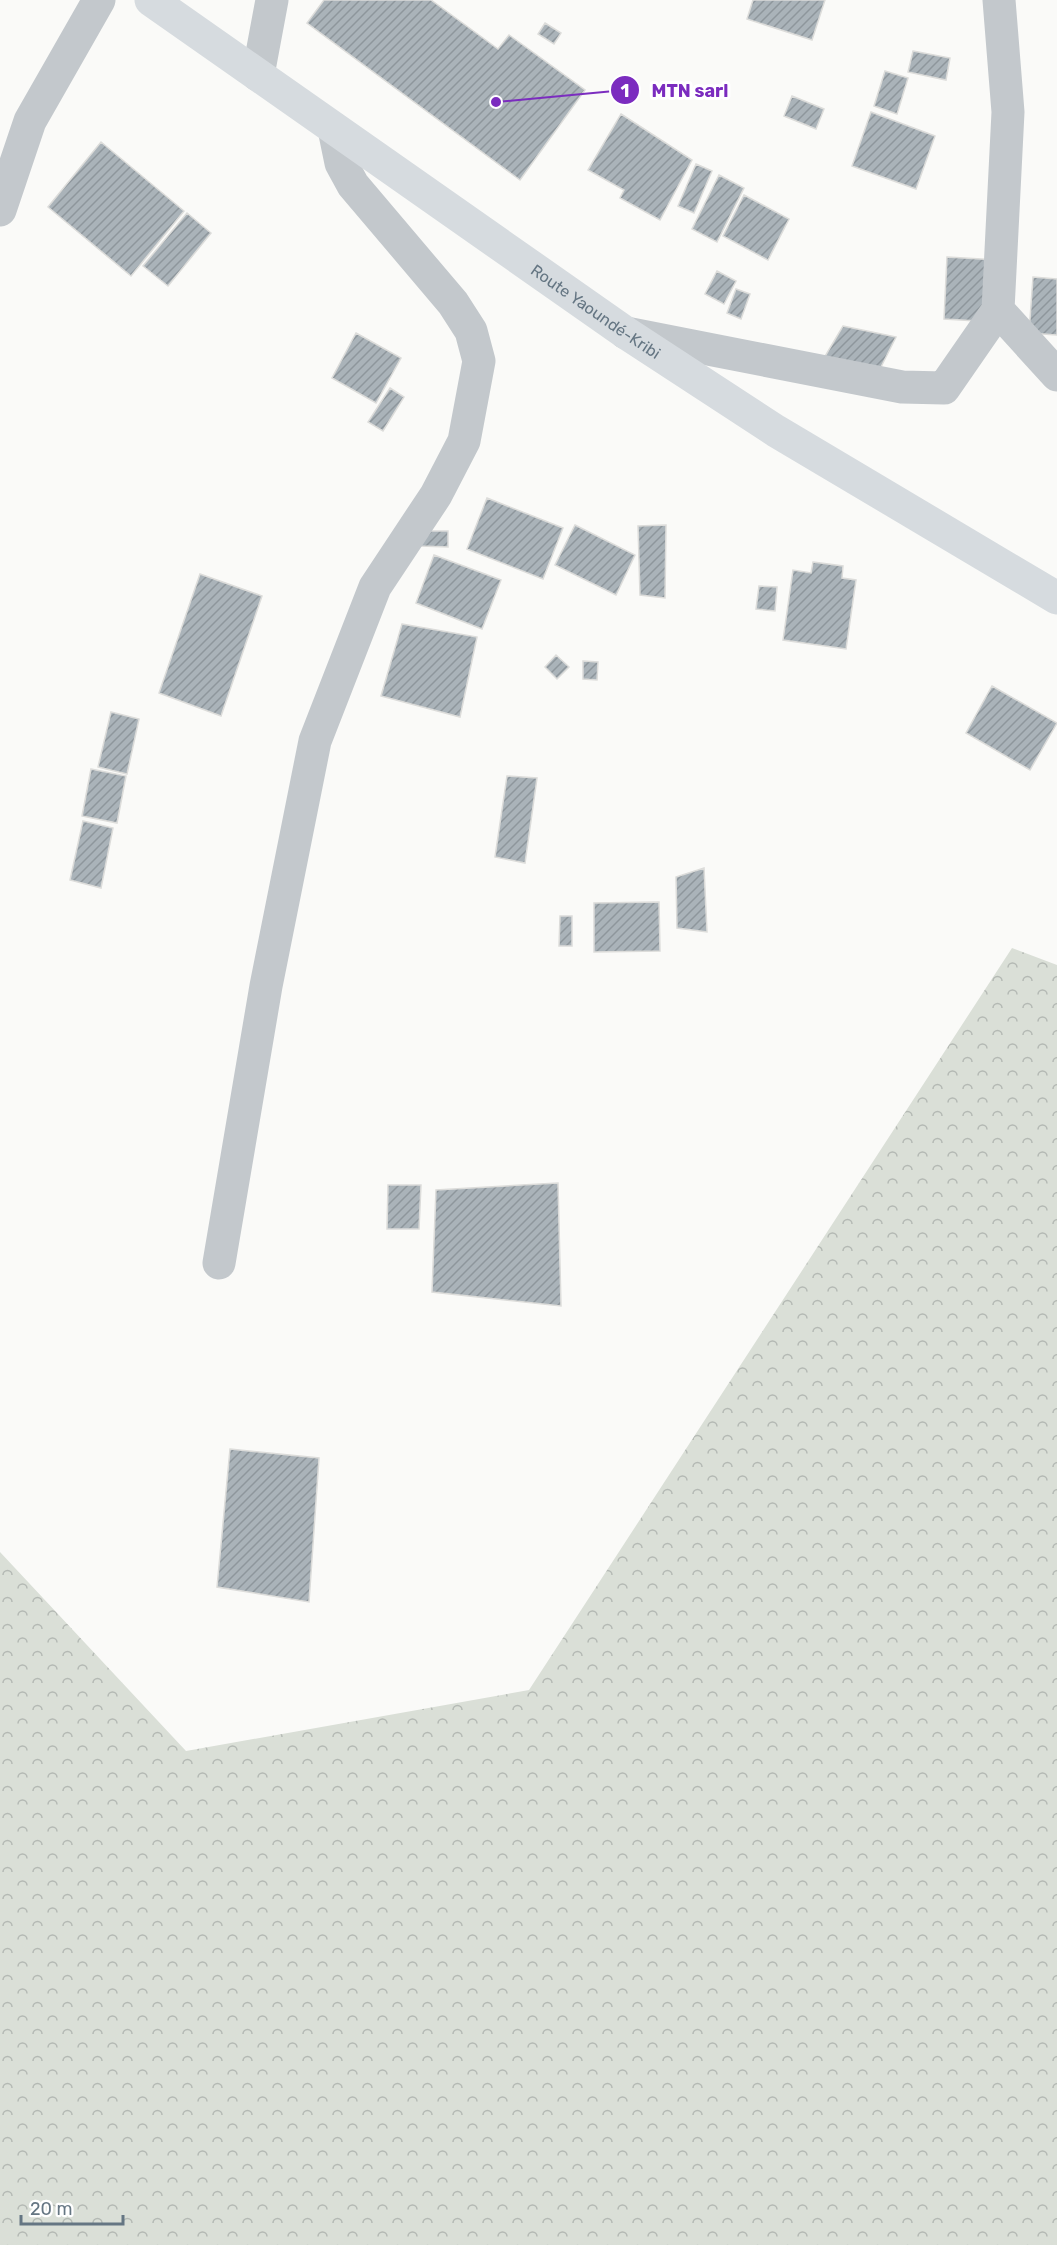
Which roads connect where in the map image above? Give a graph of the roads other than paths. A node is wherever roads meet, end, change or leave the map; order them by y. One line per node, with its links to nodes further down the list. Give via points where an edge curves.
1 (99, 0): 7 (street, via 30,121)
2 (151, 0): 5 (main road, Route Yaoundé-Kribi)
3 (272, 0): 5 (street)
4 (999, 0): 8 (street, via 1008,112)
5 (258, 75): 6 (main road, Route Yaoundé-Kribi)
6 (334, 129): 9 (main road, Route Yaoundé-Kribi); 12 (street, via 342,163 353,185 453,303 471,331 479,361 464,441 436,495 375,587 315,741 266,986)
7 (0, 210)
8 (998, 310): 9 (street, via 944,388 902,387); 10 (street)
9 (626, 333): 11 (main road, Route Yaoundé-Kribi, via 786,437)
10 (1057, 375)
11 (1057, 598)
12 (219, 1263)

